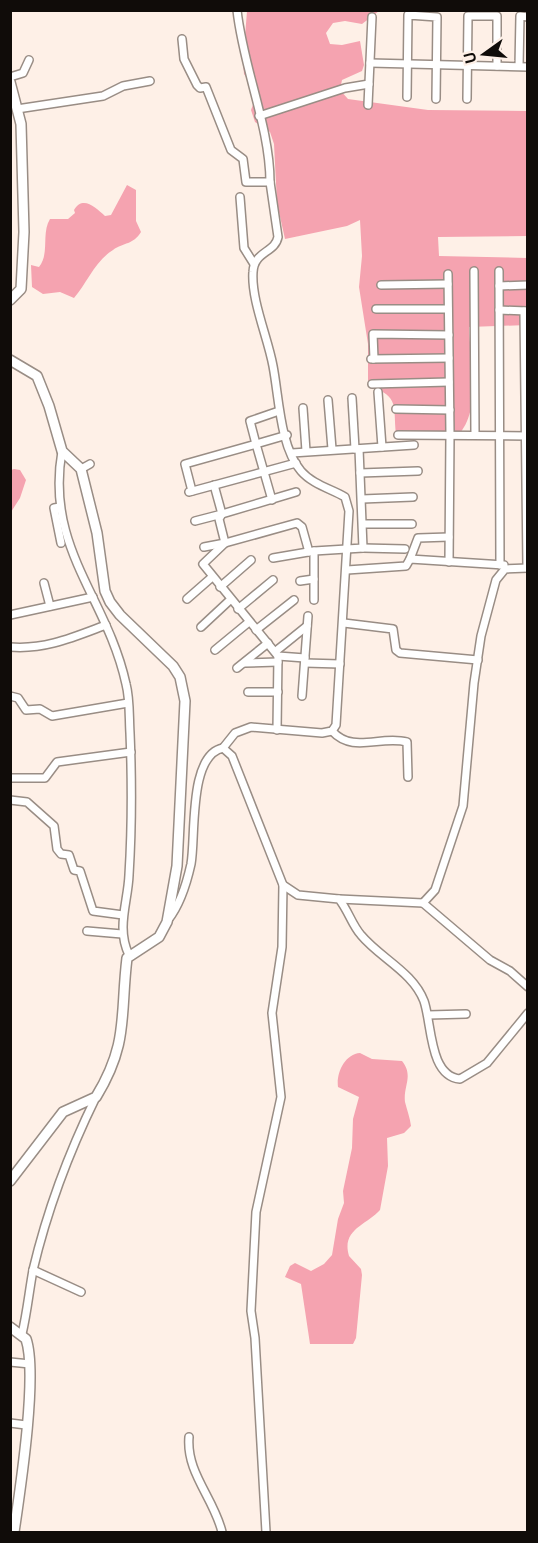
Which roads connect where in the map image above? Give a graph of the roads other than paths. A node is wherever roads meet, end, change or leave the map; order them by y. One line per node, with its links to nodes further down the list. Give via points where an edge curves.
1 (237, 10): 22 (street)
2 (372, 17): 6 (street)
3 (528, 17): 11 (street, via 520,16)
4 (182, 39): 23 (street, via 184,59 197,85 206,87 231,150 243,159 246,182)
5 (29, 60): 13 (street, via 23,73)
6 (370, 63): 7 (street); 16 (street)
7 (407, 64): 8 (street); 8 (street, via 408,15 437,17); 17 (street)
8 (436, 64): 9 (street); 18 (street)
9 (468, 65): 10 (street); 10 (street, via 468,16 497,16); 19 (street)
10 (497, 66): 11 (street)
11 (519, 66): 12 (street)
12 (528, 67)
13 (10, 77)
14 (150, 81): 21 (street, via 123,86 103,96)
15 (10, 82): 21 (street)
16 (369, 84): 20 (street); 22 (street)
17 (407, 97)
18 (436, 99)
19 (467, 99)
20 (368, 105)
21 (17, 109): 33 (street, via 22,132 24,260 21,289)
22 (259, 116): 23 (street)
23 (270, 182): 25 (street, via 278,242 263,252)
24 (240, 197): 25 (street, via 244,248)
25 (255, 264): 53 (street, via 255,287)
26 (474, 271): 57 (street)
27 (499, 271): 32 (street)
28 (448, 274): 29 (street)
29 (448, 284): 30 (street); 35 (street)
30 (381, 285)
31 (528, 285): 32 (street)
32 (499, 286): 36 (street)
33 (10, 300)
34 (376, 309): 35 (street)
35 (448, 309): 38 (street)
36 (499, 310): 37 (street); 58 (street)
37 (526, 311): 39 (street)
38 (448, 334): 40 (street); 40 (street, via 373,333 372,359)
39 (526, 335): 42 (street)
40 (449, 358): 43 (street)
41 (10, 360): 65 (street, via 37,376)
42 (526, 360): 45 (street)
43 (449, 382): 44 (street); 51 (street)
44 (372, 384)
45 (526, 385): 52 (street)
46 (378, 392): 62 (street)
47 (352, 398): 64 (street)
48 (328, 400): 63 (street)
49 (303, 408): 66 (street)
50 (396, 409): 51 (street)
51 (450, 410): 54 (street)
52 (526, 410): 59 (street)
53 (279, 411): 55 (street); 60 (street, via 250,421)
54 (450, 434): 56 (street); 57 (street); 87 (street)
55 (287, 435): 60 (street); 67 (street)
56 (398, 435)
57 (475, 435): 58 (street)
58 (500, 435): 59 (street); 100 (street)
59 (526, 436): 68 (street)
60 (256, 444): 72 (street); 75 (street, via 185,464 191,492)
61 (414, 445): 62 (street)
62 (382, 447): 64 (street)
63 (332, 449): 64 (street); 66 (street)
64 (357, 449): 74 (street)
65 (62, 451): 71 (street); 84 (street, via 60,507 54,508)
66 (306, 451): 67 (street)
67 (292, 453): 69 (street)
68 (526, 461): 76 (street)
69 (296, 463): 72 (street); 94 (street, via 310,478 345,497 350,511)
70 (90, 464): 71 (street)
71 (81, 469): 149 (street, via 110,602 168,659 183,688 177,866)
72 (264, 471): 75 (street); 80 (street)
73 (418, 471): 74 (street)
74 (360, 473): 79 (street)
75 (214, 485): 82 (street)
76 (527, 487): 81 (street)
77 (296, 492): 80 (street)
78 (413, 497): 79 (street)
79 (362, 499): 85 (street)
80 (272, 500): 82 (street)
81 (527, 512): 88 (street)
82 (222, 514): 83 (street); 90 (street, via 219,519)
83 (195, 521)
84 (59, 524): 89 (street); 109 (street)
85 (363, 524): 86 (street); 92 (street)
86 (412, 524)
87 (449, 537): 97 (street, via 418,538); 99 (street)
88 (527, 537): 101 (street)
89 (61, 543)
90 (225, 543): 91 (street); 95 (street, via 297,522); 103 (street, via 203,564)
91 (204, 547)
92 (363, 548): 93 (street); 94 (street)
93 (405, 549)
94 (348, 550): 95 (street); 102 (street)
95 (311, 551): 96 (street); 104 (street)
96 (273, 558)
97 (410, 559): 99 (street); 102 (street, via 406,566)
98 (251, 560): 108 (street)
99 (448, 562): 100 (street)
100 (500, 565): 101 (street)
101 (527, 566): 128 (street, via 506,569 496,580)
102 (346, 570): 119 (street)
103 (211, 578): 108 (street); 110 (street)
104 (314, 579): 106 (street); 113 (street)
105 (273, 580): 115 (street)
106 (300, 581)
107 (44, 583): 114 (street)
108 (220, 587): 111 (street)
109 (93, 597): 114 (street); 120 (street)
110 (187, 599)
111 (230, 600): 115 (street); 122 (street)
112 (294, 600): 123 (street)
113 (314, 600)
114 (50, 606): 116 (street)
115 (238, 609): 118 (street)
116 (10, 615)
117 (308, 616): 121 (street)
118 (249, 622): 123 (street); 126 (street)
119 (344, 623): 128 (street, via 393,629 400,653); 131 (street)
120 (106, 625): 125 (street, via 76,638 32,649); 137 (street, via 126,684)
121 (307, 626): 127 (street); 129 (street)
122 (201, 627)
123 (256, 630): 124 (street)
124 (268, 643): 127 (street); 130 (street)
125 (10, 647)
126 (215, 650)
127 (277, 656): 129 (street); 130 (street); 134 (street)
128 (478, 660): 147 (street, via 463,806 435,890)
129 (305, 661): 131 (street); 136 (street)
130 (245, 663): 132 (street)
131 (340, 664): 139 (street, via 337,718)
132 (237, 668)
133 (248, 692): 134 (street)
134 (278, 692): 138 (street)
135 (10, 696): 137 (street, via 18,698 26,710 40,709 52,716)
136 (303, 696)
137 (128, 703): 141 (street)
138 (277, 730): 139 (street); 140 (street, via 243,729)
139 (332, 731): 142 (street, via 351,743 407,742)
140 (223, 748): 145 (street, via 232,756); 149 (street, via 209,755 202,768 191,862)
141 (131, 752): 143 (street, via 57,762 42,779); 148 (street, via 129,879)
142 (408, 777)
143 (10, 778)
144 (10, 800): 148 (street, via 27,802 54,826 57,849 69,855 74,870 80,871 93,910)
145 (283, 885): 146 (street, via 298,895); 170 (street, via 282,947 272,1013 281,1097 256,1212 251,1311)
146 (339, 900): 147 (street); 156 (street, via 362,937 418,990)
147 (423, 903): 153 (street)
148 (123, 915): 151 (street)
149 (167, 922): 152 (street, via 155,940)
150 (87, 931): 151 (street)
151 (122, 934): 152 (street)
152 (129, 955): 157 (street, via 118,1052)
153 (528, 987)
154 (528, 1013): 156 (street, via 487,1063 460,1079 442,1070)
155 (466, 1014): 156 (street)
156 (428, 1015)
157 (96, 1097): 158 (street, via 63,1112); 159 (street, via 69,1156)
158 (10, 1181)
159 (33, 1270): 160 (street); 162 (street)
160 (81, 1292)
161 (10, 1327): 162 (street)
162 (22, 1334): 164 (street, via 29,1347)
163 (10, 1362): 164 (street)
164 (30, 1364): 166 (street)
165 (10, 1423): 166 (street)
166 (26, 1425): 168 (street)
167 (189, 1437): 169 (street, via 193,1469 212,1503)
168 (13, 1529)
169 (222, 1533)
170 (266, 1533)

